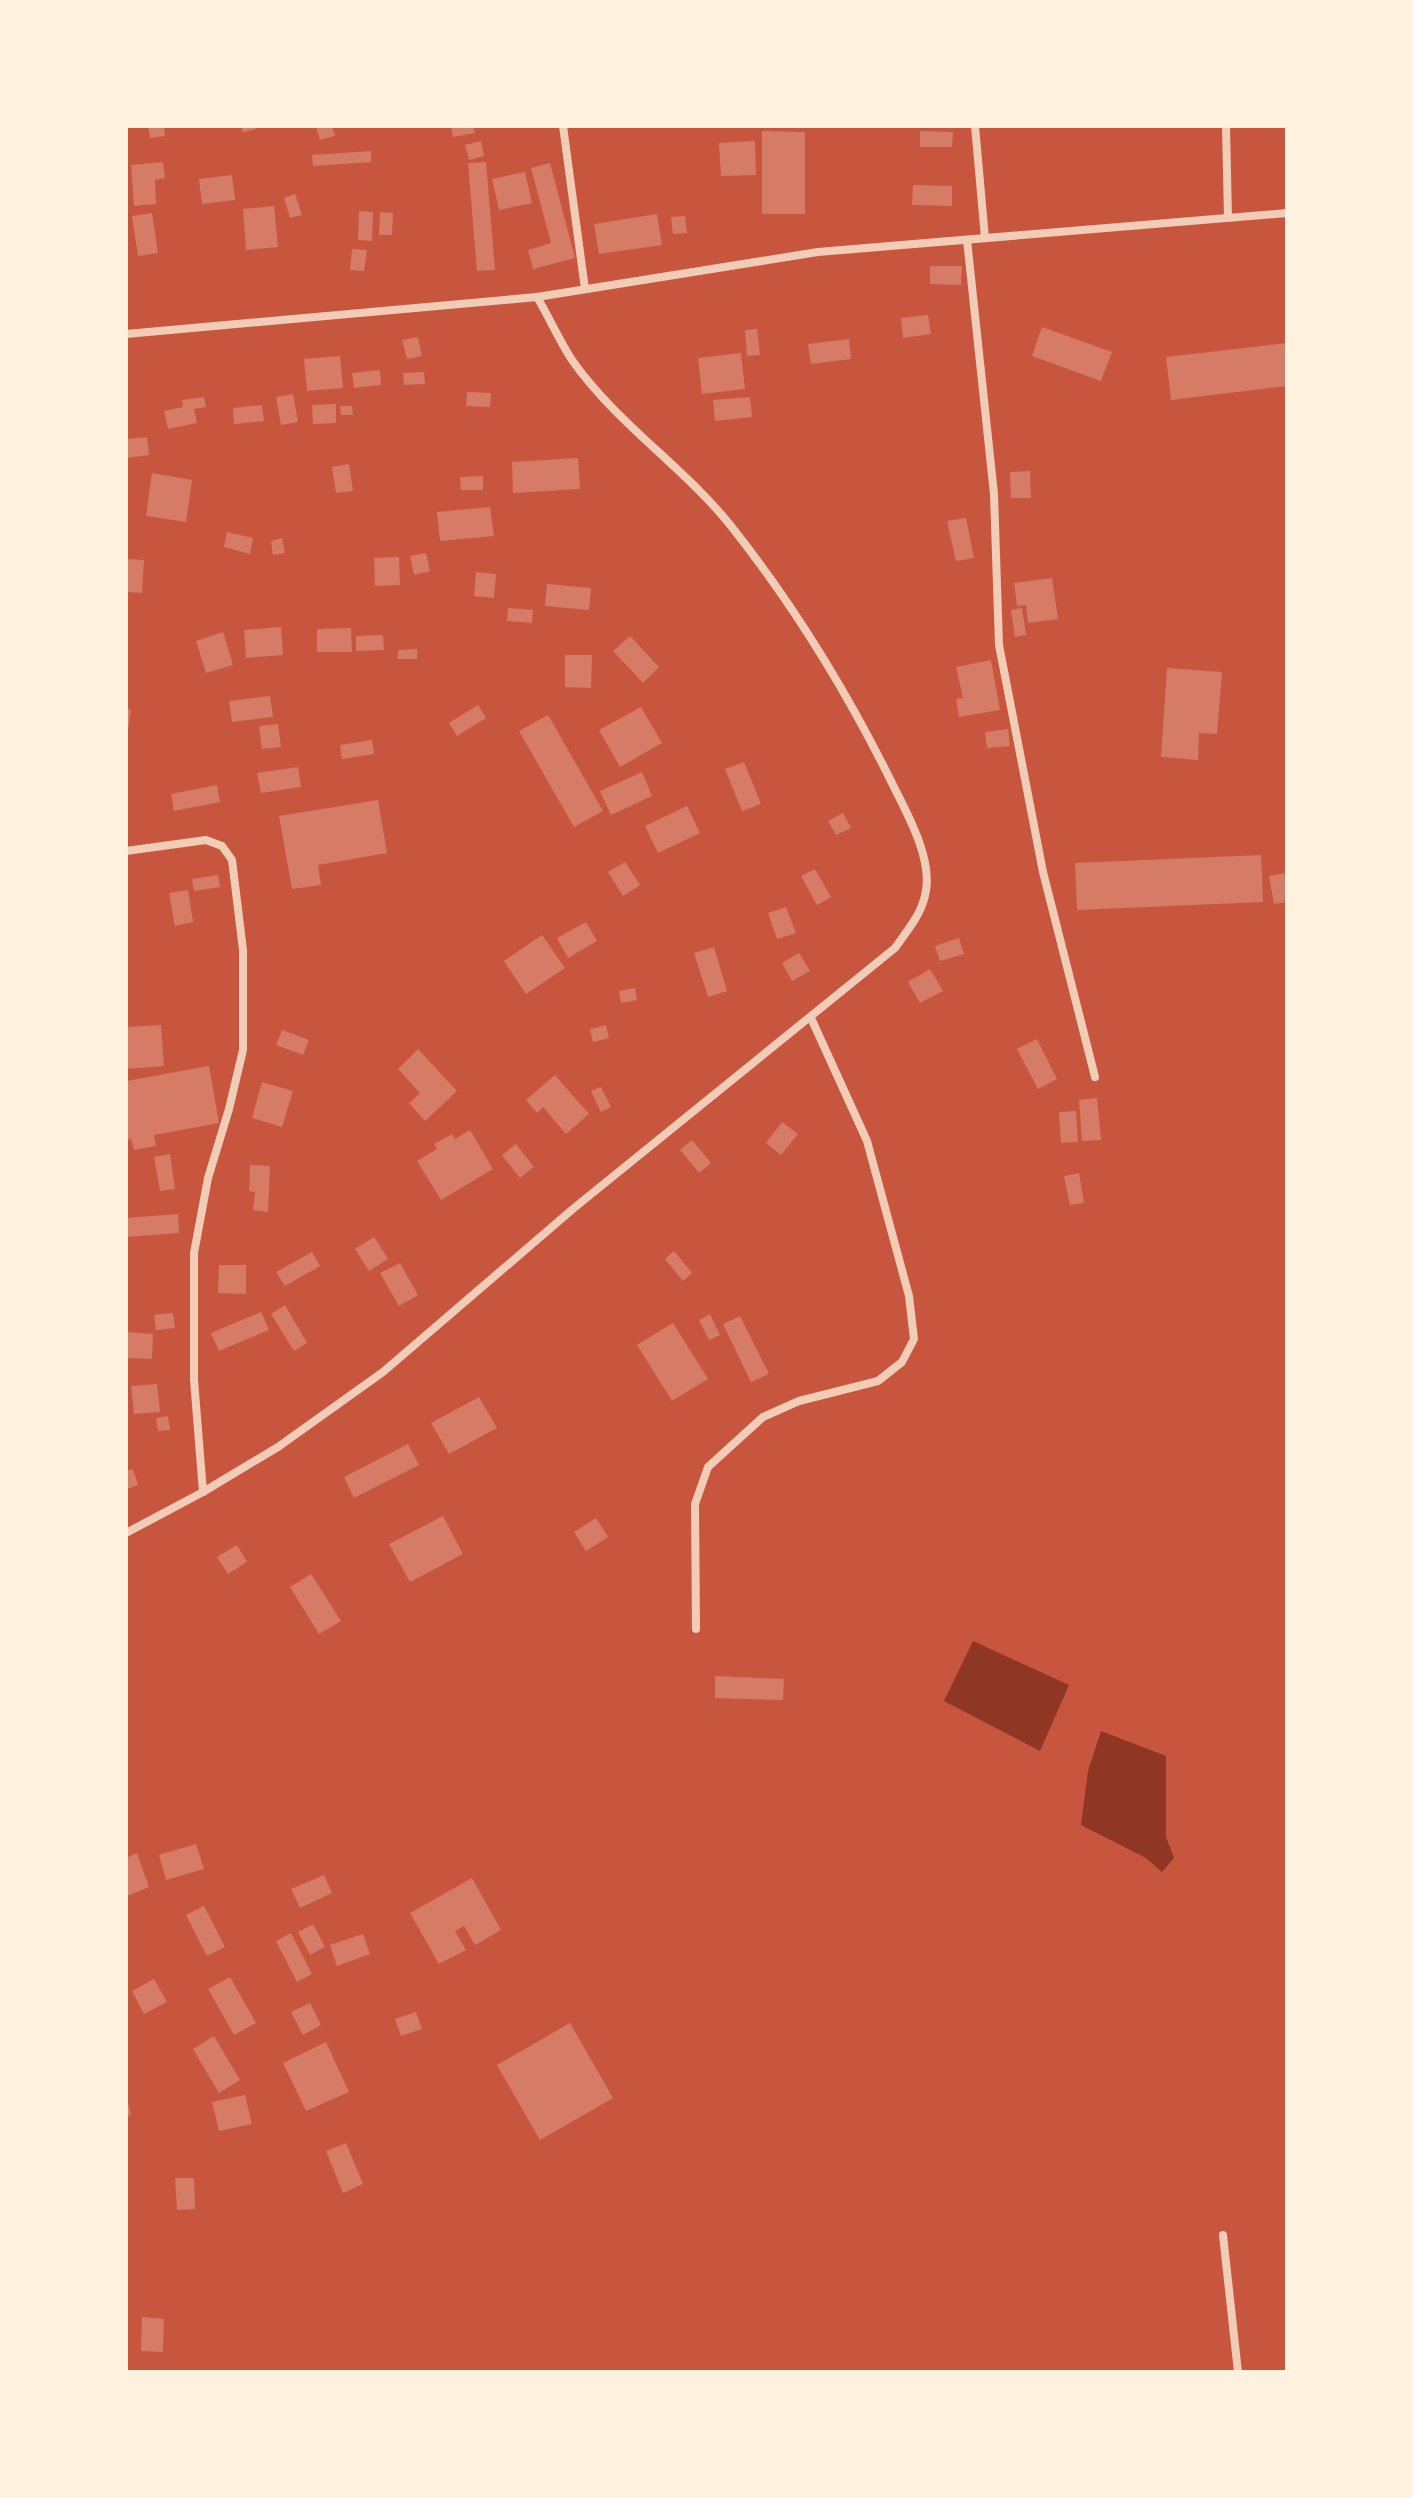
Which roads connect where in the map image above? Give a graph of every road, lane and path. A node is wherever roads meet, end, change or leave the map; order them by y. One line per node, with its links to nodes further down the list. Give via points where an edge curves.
1 (563, 126): 8 (street)
2 (975, 126): 6 (street)
3 (1226, 126): 5 (street)
4 (1287, 213): 5 (street)
5 (1228, 218): 6 (street)
6 (985, 238): 7 (street)
7 (967, 240): 8 (street, via 818,252); 13 (street, via 994,494 999,645 1043,872)
8 (585, 289): 9 (street)
9 (537, 297): 10 (street); 12 (street, via 573,361 730,525 790,609 859,717 913,827 925,861 927,888 920,913 895,948)
10 (126, 334)
11 (126, 851): 14 (street, via 206,840 222,846 232,860 243,950 243,1050 194,1253 194,1380)
12 (811, 1018): 14 (street, via 574,1208 383,1372 278,1447); 16 (street, via 867,1141 909,1296 914,1339 902,1362 878,1381 799,1401 763,1417 708,1467 695,1504)
13 (1095, 1077)
14 (203, 1492): 15 (street)
15 (126, 1533)
16 (696, 1629)
17 (1223, 2235): 18 (street)
18 (1238, 2372)

